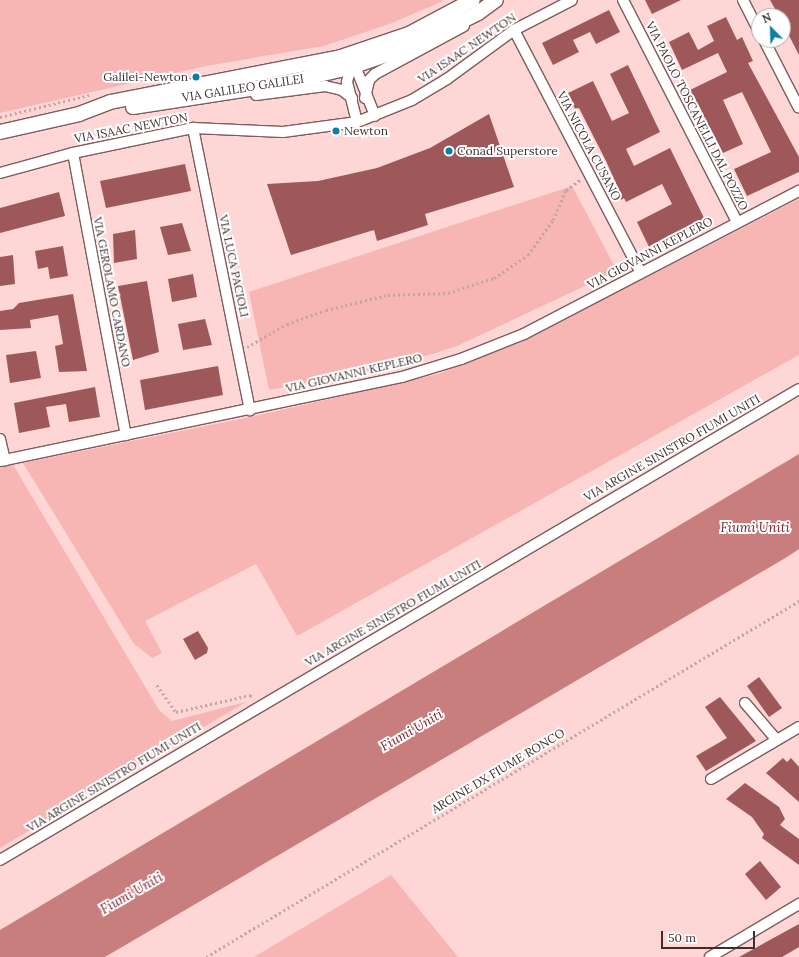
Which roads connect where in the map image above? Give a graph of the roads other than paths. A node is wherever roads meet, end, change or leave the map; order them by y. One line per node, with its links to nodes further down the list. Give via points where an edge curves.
1 (496, 0): 5 (main road, VIA GALILEO GALILEI)
2 (572, 0): 7 (street, VIA ISAAC NEWTON)
3 (623, 0): 24 (street, VIA PAOLO TOSCANELLI DAL POZZO)
4 (743, 0): 6 (street)
5 (476, 7): 8 (main road, VIA GALILEO GALILEI); 10 (main road, VIA GALILEO GALILEI, via 417,44); 14 (street, via 452,34 375,74 370,80)
6 (751, 16)
7 (514, 30): 17 (street, VIA ISAAC NEWTON, via 447,79); 25 (street, VIA NICOLA CUSANO)
8 (409, 34): 10 (street, via 401,42 359,57); 11 (main road, VIA GALILEO GALILEI, via 341,58)
9 (768, 48): 15 (street)
10 (349, 68): 11 (street, via 341,65 290,74); 12 (main road, VIA GALILEO GALILEI, via 276,85); 13 (street, via 347,82); 14 (street, via 358,73)
11 (277, 71): 16 (main road, VIA GALILEO GALILEI, via 110,102)
12 (188, 97): 13 (street, via 214,100 325,86 342,90); 16 (main road, VIA GALILEO GALILEI, via 108,112)
13 (352, 98): 18 (street)
14 (365, 98): 17 (street)
15 (799, 108)
16 (94, 109): 20 (main road, VIA GALILEO GALILEI)
17 (375, 116): 18 (street, VIA ISAAC NEWTON)
18 (357, 122): 19 (street, VIA ISAAC NEWTON, via 283,132)
19 (193, 128): 21 (street, VIA ISAAC NEWTON); 27 (street, VIA LUCA PACIOLI)
20 (0, 132)
21 (73, 153): 22 (street, VIA ISAAC NEWTON); 28 (street, VIA GEROLAMO CARDANO)
22 (0, 173)
23 (799, 191): 24 (street, VIA GIOVANNI KEPLERO)
24 (737, 222): 25 (street, VIA GIOVANNI KEPLERO)
25 (641, 273): 27 (street, VIA GIOVANNI KEPLERO, via 524,334 461,359 402,377)
26 (799, 389): 35 (street, VIA ARGINE SINISTRO FIUMI UNITI)
27 (250, 410): 28 (street, VIA GIOVANNI KEPLERO)
28 (126, 435): 30 (street, VIA GIOVANNI KEPLERO)
29 (0, 439): 30 (street)
30 (2, 460)
31 (745, 703): 33 (street)
32 (799, 727): 33 (street)
33 (776, 739): 34 (street)
34 (711, 779)
35 (0, 860)
36 (799, 904): 37 (street)
37 (710, 957)

